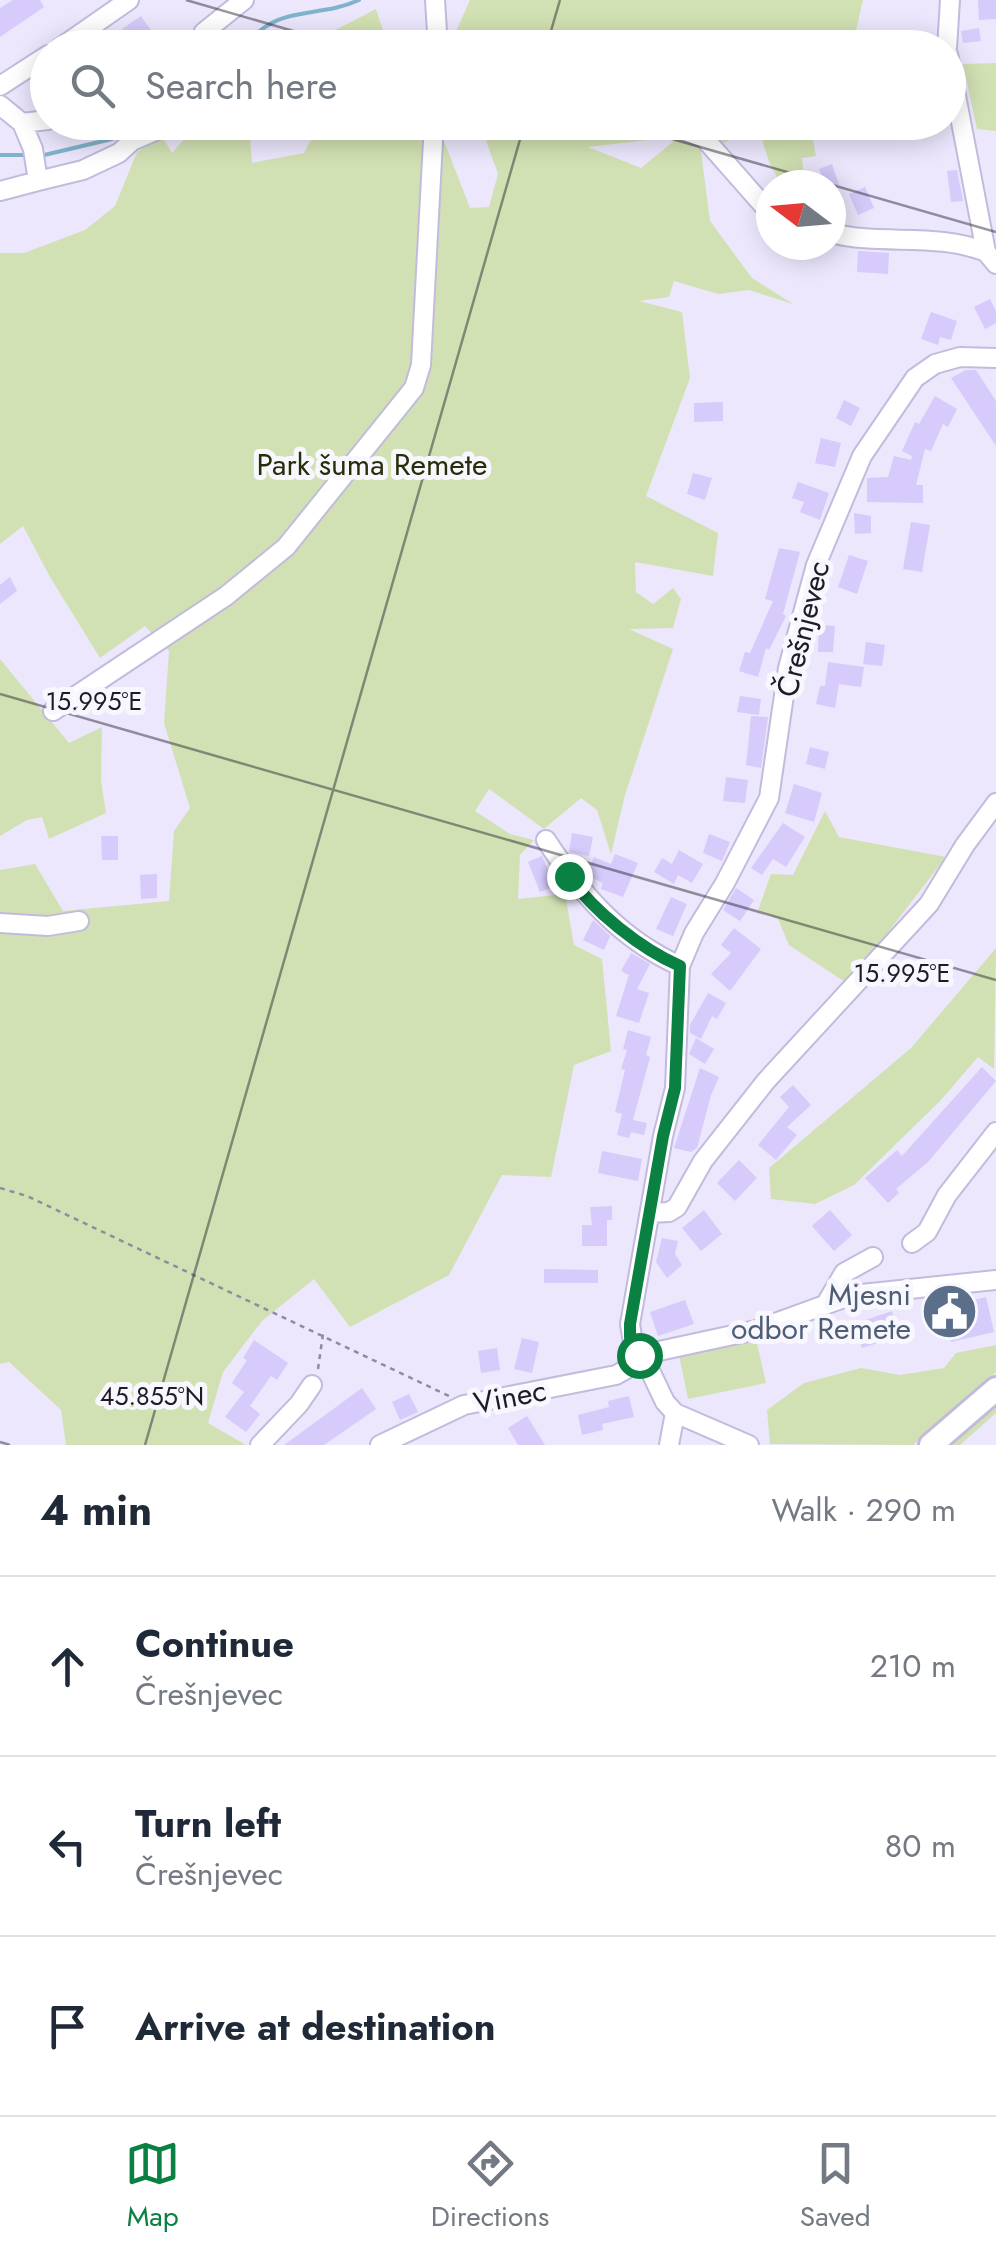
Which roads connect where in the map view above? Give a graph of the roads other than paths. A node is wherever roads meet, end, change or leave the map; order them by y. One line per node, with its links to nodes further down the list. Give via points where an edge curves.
1 (128, 0): 5 (street)
2 (244, 0): 6 (street)
3 (435, 0): 7 (street)
4 (950, 0): 8 (street)
5 (86, 30)
6 (206, 30)
7 (437, 30)
8 (949, 30)
9 (30, 67): 10 (street)
10 (0, 86)
11 (0, 105): 13 (street)
12 (30, 121): 13 (street)
13 (22, 122): 18 (street)
14 (966, 138): 22 (street)
15 (134, 140): 18 (street, via 84,170)
16 (433, 140): 24 (street, via 421,365 414,388 286,548)
17 (706, 140): 20 (street)
18 (38, 181): 19 (street)
19 (0, 191)
20 (756, 197)
21 (846, 236): 22 (street, via 951,242)
22 (991, 258)
23 (996, 358): 29 (street, Črešnjevec, via 960,357 915,378 862,456 812,582 788,668 769,798)
24 (53, 711)
25 (996, 803): 31 (street, via 929,904 766,1081 702,1161 678,1206)
26 (546, 840): 29 (street, via 591,904)
27 (79, 920): 28 (street)
28 (0, 923)
29 (680, 966): 31 (street, Črešnjevec, via 675,1088)
30 (996, 1132): 32 (street, via 947,1195 928,1232)
31 (650, 1213): 36 (street, Črešnjevec, via 630,1324 634,1349)
32 (912, 1244)
33 (873, 1256): 35 (street, via 844,1273)
34 (996, 1280): 35 (street, Vinec)
35 (827, 1302): 36 (street, Vinec, via 778,1324)
36 (644, 1358): 39 (street); 41 (street, Vinec, via 632,1369 590,1382 464,1404)
37 (312, 1385): 40 (street)
38 (996, 1389): 44 (main road)
39 (675, 1413): 42 (street); 43 (street)
40 (260, 1445)
41 (380, 1445)
42 (669, 1445)
43 (749, 1445)
44 (932, 1445)

